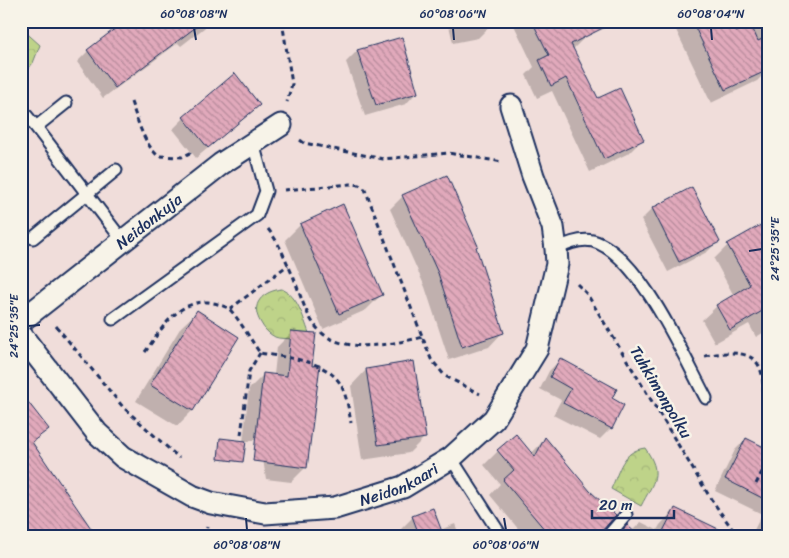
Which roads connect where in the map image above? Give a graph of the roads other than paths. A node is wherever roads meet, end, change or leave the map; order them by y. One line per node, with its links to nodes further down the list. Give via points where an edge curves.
1 (66, 103): 5 (lane)
2 (511, 106): 11 (street, Neidonkaari, via 532,176 553,227)
3 (21, 110): 5 (lane)
4 (281, 125): 6 (street, Neidonkuja)
5 (36, 128): 8 (lane)
6 (253, 143): 10 (street, Neidonkuja); 12 (lane, via 266,191 257,215)
7 (116, 170): 8 (lane)
8 (86, 194): 9 (lane); 10 (lane)
9 (33, 238)
10 (123, 241): 13 (street, Neidonkuja)
11 (556, 257): 15 (lane, via 570,242 591,241 611,250 650,294); 16 (street, Neidonkaari, via 537,349 494,418)
12 (113, 319)
13 (21, 321)
14 (21, 335): 16 (street, Neidonkaari, via 97,433 123,457 192,496 211,503 265,513 336,508 403,487)
15 (706, 398)
16 (450, 458): 18 (lane)
17 (626, 514): 19 (lane)
18 (502, 537)
19 (607, 537)

